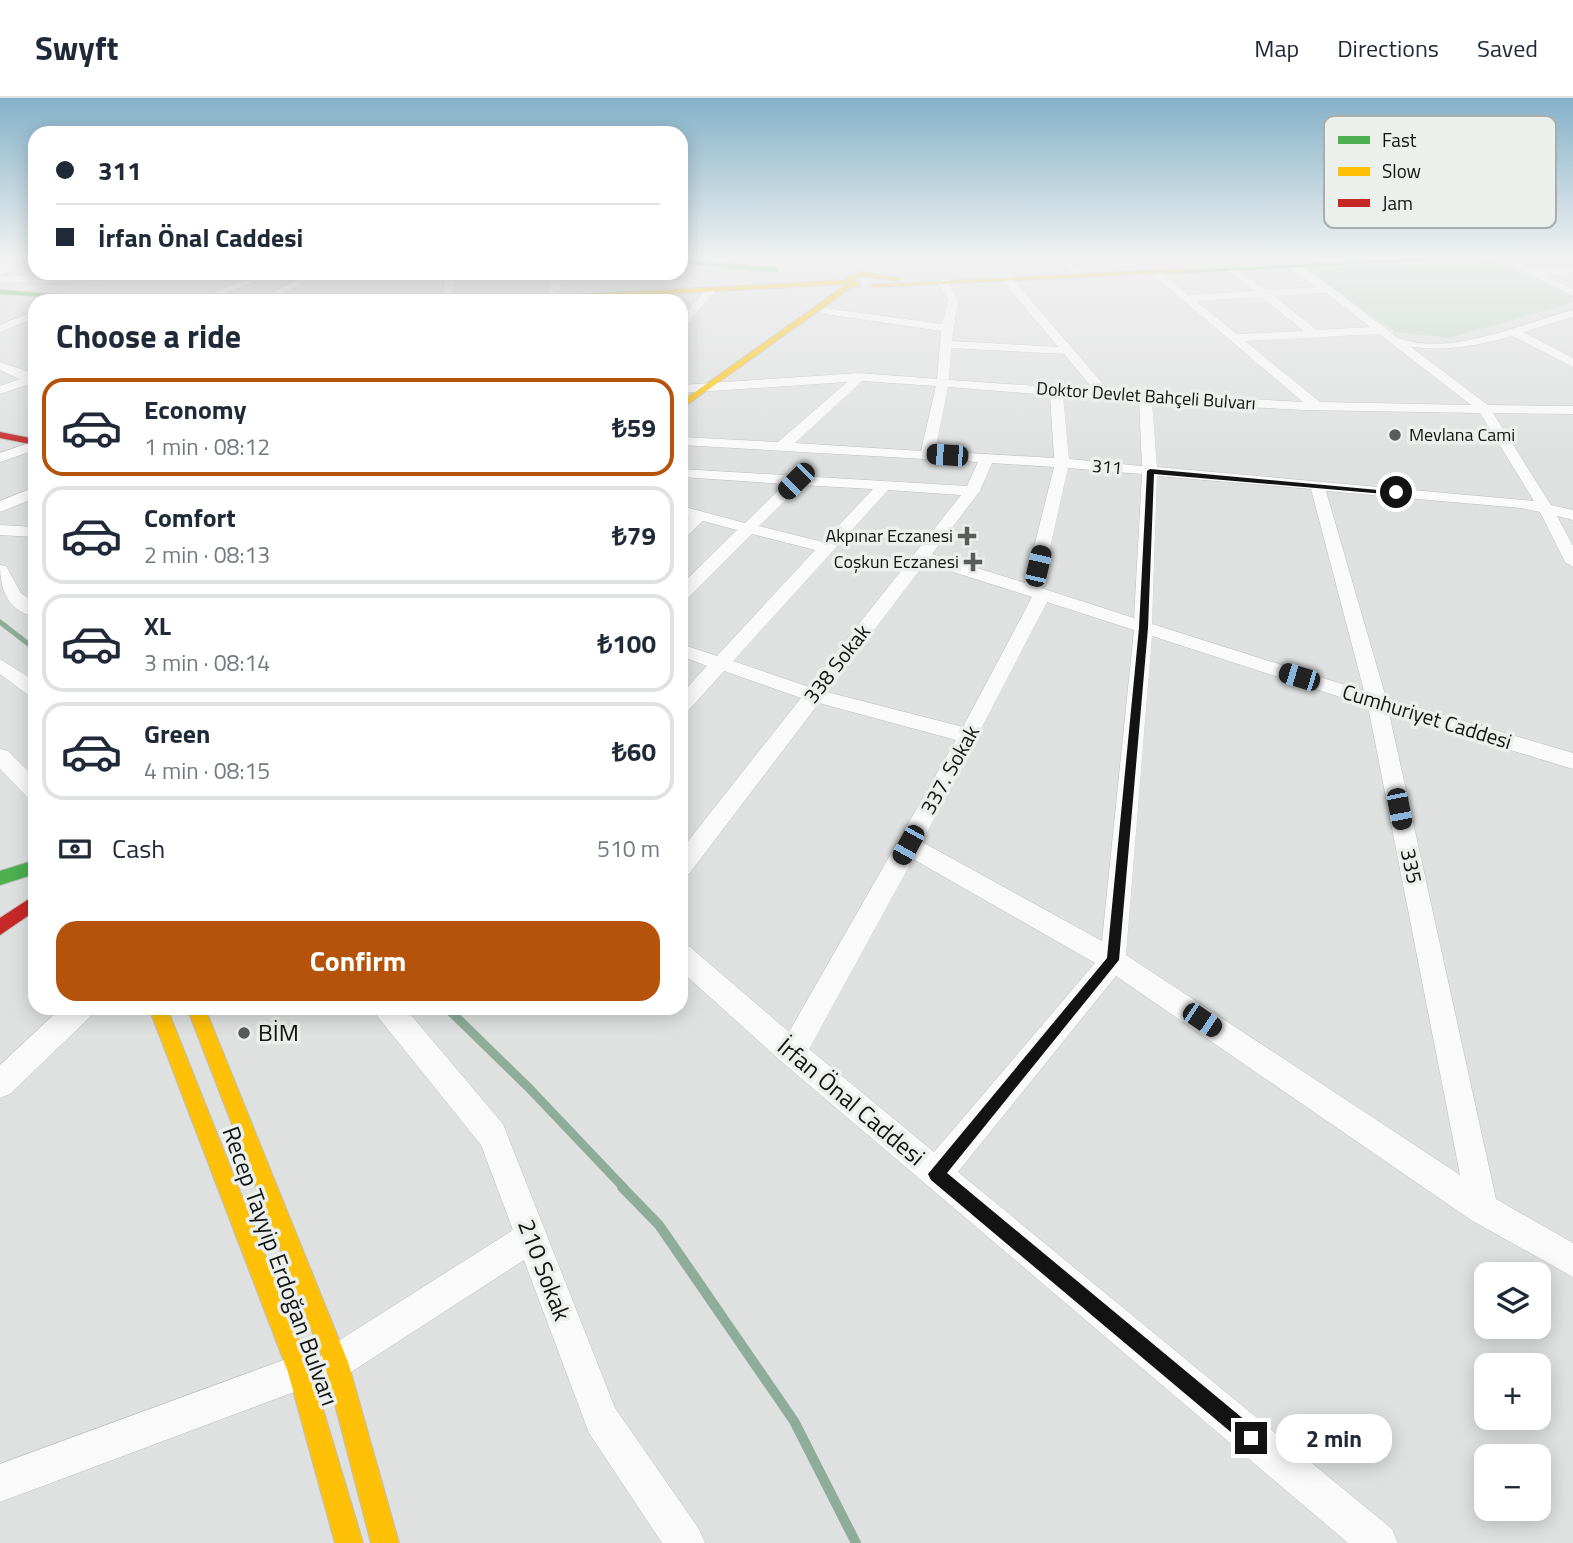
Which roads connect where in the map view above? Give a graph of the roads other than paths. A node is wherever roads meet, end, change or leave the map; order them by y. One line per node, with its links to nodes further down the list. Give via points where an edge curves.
1 (798, 324): 24 (main road)
2 (805, 324): 24 (main road)
3 (921, 324): 10 (street)
4 (948, 324): 10 (street)
5 (1045, 324): 17 (street)
6 (1219, 324): 14 (street)
7 (1303, 324): 13 (street)
8 (1374, 324): 11 (street)
9 (1534, 324): 12 (street)
10 (947, 328): 16 (street)
11 (1382, 330): 13 (street); 15 (street)
12 (1512, 331): 15 (street, via 1476,343); 18 (street)
13 (1314, 333): 14 (street)
14 (1236, 338): 31 (street)
15 (1396, 342): 32 (street)
16 (947, 344): 17 (street); 23 (street)
17 (1068, 351): 28 (street)
18 (1573, 363)
19 (0, 366): 20 (street)
20 (28, 377)
21 (859, 377): 23 (street, Doktor Devlet Bahçeli Bulvarı); 24 (street, Doktor Devlet Bahçeli Bulvarı); 39 (street)
22 (28, 380): 26 (street)
23 (943, 382): 27 (street, Doktor Devlet Bahçeli Bulvarı); 40 (street)
24 (713, 388): 25 (street, Doktor Devlet Bahçeli Bulvarı); 30 (main road); 33 (main road)
25 (688, 389)
26 (0, 390)
27 (1056, 391): 28 (street, Doktor Devlet Bahçeli Bulvarı); 43 (street, 337. Sokak)
28 (1105, 395): 29 (street, Doktor Devlet Bahçeli Bulvarı)
29 (1145, 398): 31 (street, Doktor Devlet Bahçeli Bulvarı); 44 (street)
30 (688, 402)
31 (1316, 406): 32 (street, Doktor Devlet Bahçeli Bulvarı)
32 (1483, 407): 34 (street, Doktor Devlet Bahçeli Bulvarı); 52 (street)
33 (688, 410)
34 (1573, 410)
35 (0, 435): 36 (main road)
36 (28, 442)
37 (688, 442): 39 (street, 311)
38 (28, 447): 41 (street)
39 (781, 447): 40 (street, 311)
40 (927, 454): 42 (street, 311)
41 (0, 458)
42 (987, 458): 43 (street, 311); 49 (street, 338 Sokak)
43 (1062, 463): 44 (street, 311); 65 (street, 337. Sokak)
44 (1150, 471): 48 (street, 311); 67 (street)
45 (688, 473): 46 (street)
46 (796, 481): 47 (street); 57 (street)
47 (885, 485): 49 (street); 60 (street)
48 (1317, 485): 52 (street, 311); 74 (street, 335)
49 (972, 491): 61 (street, 338 Sokak)
50 (28, 495): 51 (street)
51 (0, 507)
52 (1546, 509): 54 (street, 311); 62 (street)
53 (688, 513): 55 (street)
54 (1573, 515)
55 (699, 517): 56 (street); 57 (street)
56 (688, 527)
57 (750, 528): 60 (street); 64 (street)
58 (0, 530): 59 (street)
59 (28, 532)
60 (825, 548): 69 (street)
61 (922, 556): 65 (street, Cumhuriyet Caddesi); 72 (street, 338 Sokak)
62 (1573, 562)
63 (0, 570): 66 (street, via 14,596)
64 (688, 588)
65 (1037, 593): 67 (street, Cumhuriyet Caddesi); 75 (street, 337. Sokak)
66 (28, 607)
67 (1143, 628): 74 (street, Cumhuriyet Caddesi); 87 (street)
68 (688, 653): 69 (street)
69 (718, 664): 72 (street); 73 (street)
70 (0, 665): 71 (street)
71 (28, 685)
72 (811, 695): 75 (street); 80 (street, 338 Sokak)
73 (688, 698)
74 (1377, 702): 77 (street, Cumhuriyet Caddesi); 96 (street, 335)
75 (970, 736): 79 (street, 337. Sokak)
76 (0, 756): 78 (street)
77 (1573, 761)
78 (28, 784)
79 (908, 845): 87 (street); 93 (street, 337. Sokak)
80 (688, 858)
81 (28, 869): 82 (main road)
82 (0, 878)
83 (28, 893): 85 (main road)
84 (28, 907): 86 (main road)
85 (0, 913)
86 (0, 928)
87 (1113, 960): 95 (street); 96 (street)
88 (688, 961): 93 (street, İrfan Önal Caddesi)
89 (73, 1015): 94 (street)
90 (161, 1015): 100 (main road, Recep Tayyip Erdoğan Bulvarı)
91 (199, 1015): 99 (main road, Recep Tayyip Erdoğan Bulvarı)
92 (394, 1015): 97 (street, 210 Sokak, via 492,1135)
93 (792, 1053): 95 (street, İrfan Önal Caddesi)
94 (0, 1084)
95 (936, 1174): 105 (street, İrfan Önal Caddesi)
96 (1482, 1209): 98 (street)
97 (531, 1237): 99 (street); 104 (street, 210 Sokak, via 602,1420)
98 (1573, 1261)
99 (336, 1362): 103 (main road, Recep Tayyip Erdoğan Bulvarı)
100 (300, 1373): 101 (street); 102 (main road, Recep Tayyip Erdoğan Bulvarı)
101 (0, 1483)
102 (349, 1543)
103 (385, 1543)
104 (685, 1543)
105 (1378, 1543)

